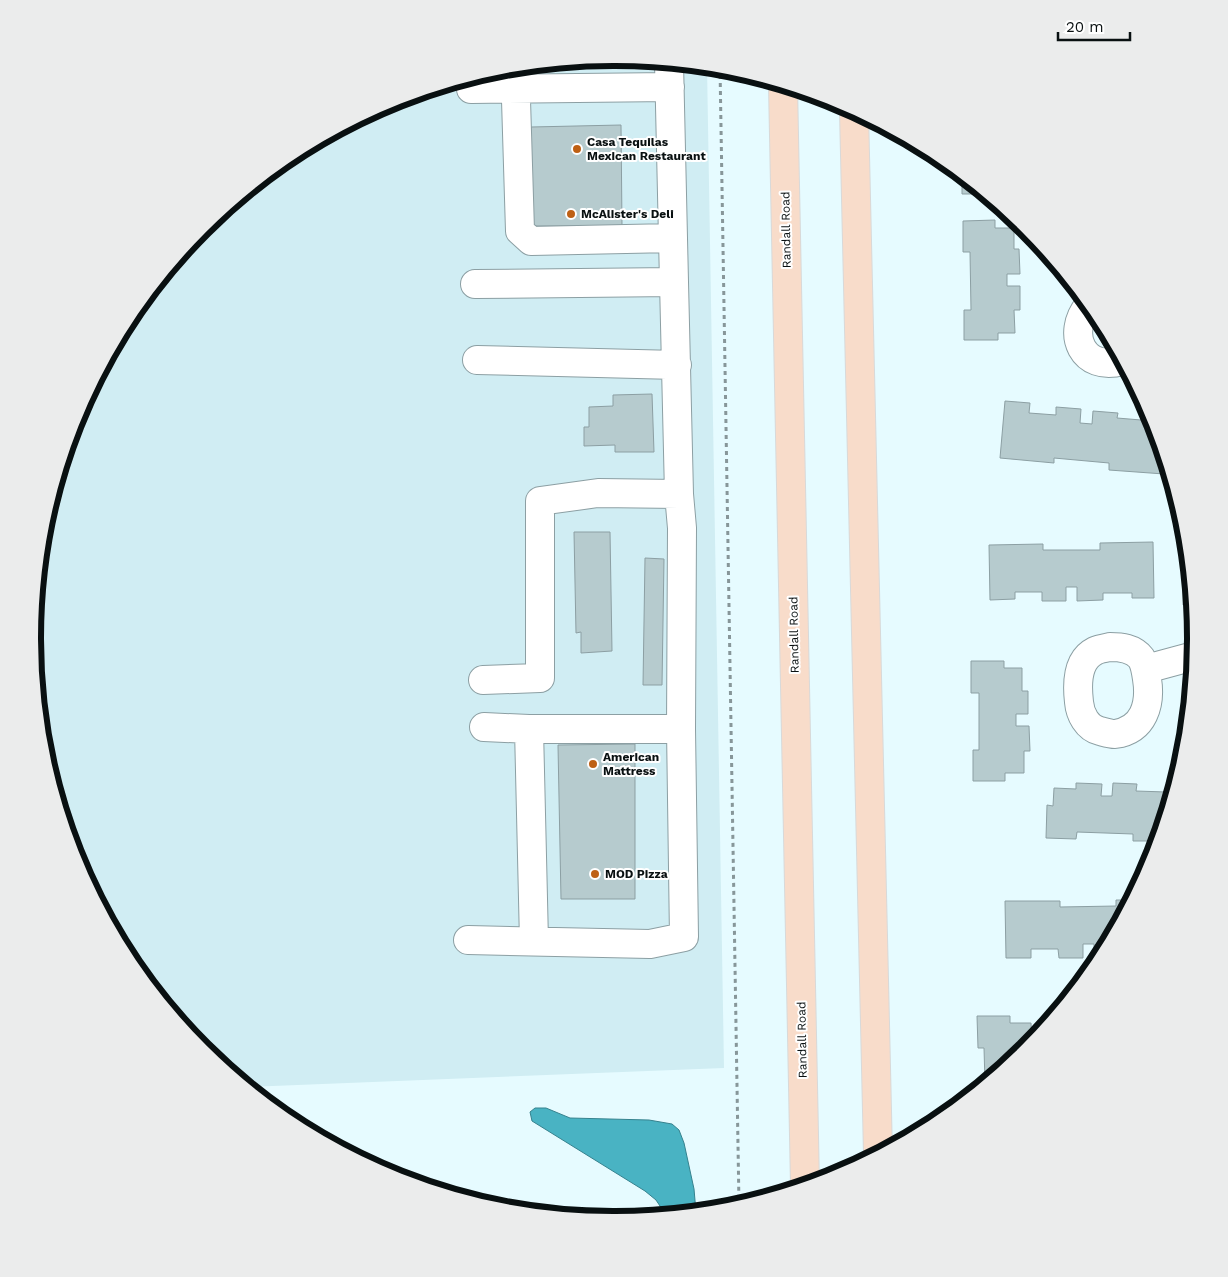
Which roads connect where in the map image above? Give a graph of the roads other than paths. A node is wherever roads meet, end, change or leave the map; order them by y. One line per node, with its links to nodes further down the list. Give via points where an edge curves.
1 (669, 75): 2 (street); 6 (street)
2 (516, 78): 3 (street); 6 (street, via 520,231 524,236 531,241)
3 (471, 89)
4 (783, 91): 23 (main road, Randall Road)
5 (854, 119): 22 (main road)
6 (673, 238): 7 (street)
7 (674, 282): 8 (street); 12 (street)
8 (475, 284)
9 (1084, 312): 11 (street, via 1078,331 1082,349 1096,362)
10 (477, 360): 12 (street)
11 (1116, 362)
12 (677, 365): 13 (street)
13 (679, 494): 16 (street, via 598,493 540,501 540,678); 19 (street, via 682,528)
14 (1186, 658): 15 (street)
15 (1146, 669)
16 (483, 680)
17 (484, 727): 18 (street)
18 (529, 729): 19 (street); 21 (street)
19 (682, 729): 21 (street, via 684,937 650,944)
20 (468, 940): 21 (street)
21 (534, 941)
22 (878, 1146)
23 (805, 1178)

